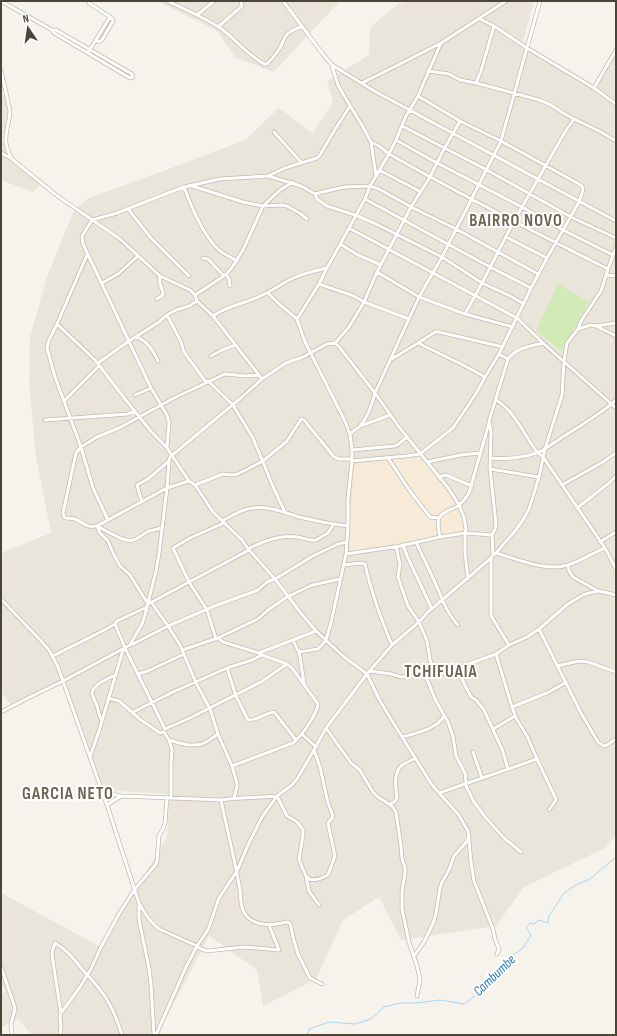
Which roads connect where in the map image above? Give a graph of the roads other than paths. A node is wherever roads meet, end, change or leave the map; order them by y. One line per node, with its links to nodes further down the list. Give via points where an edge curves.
1 (1, 1): 19 (street)
2 (167, 1): 9 (street)
3 (214, 1): 9 (street)
4 (242, 1): 13 (street, via 242,6)
5 (283, 1): 14 (street)
6 (506, 1): 11 (street)
7 (539, 1): 17 (street)
8 (89, 3): 10 (street)
9 (197, 15): 13 (street)
10 (110, 17): 15 (street); 15 (street, via 113,20 102,40)
11 (480, 19): 12 (street); 16 (street)
12 (494, 26): 17 (street); 24 (street)
13 (218, 27): 14 (street, via 264,64 272,59 286,35)
14 (302, 27): 20 (street)
15 (96, 40): 19 (street)
16 (441, 43): 22 (street); 23 (street)
17 (527, 48): 25 (street); 28 (street)
18 (616, 50): 25 (street)
19 (89, 51): 19 (street, via 130,78 133,77 132,74)
20 (332, 65): 23 (street); 31 (street, via 338,85)
21 (1, 70): 26 (street)
22 (428, 71): 24 (street, via 449,74 460,80); 29 (street)
23 (362, 82): 32 (street)
24 (476, 83): 28 (street)
25 (594, 88): 30 (street)
26 (6, 93): 27 (street); 37 (street, via 10,113)
27 (1, 94)
28 (514, 94): 33 (street, via 551,105); 41 (street)
29 (418, 96): 32 (street); 34 (street)
30 (616, 104)
31 (350, 106): 43 (street); 49 (street, via 320,155)
32 (410, 109): 35 (street); 38 (street)
33 (574, 119): 42 (street); 51 (street)
34 (460, 121): 38 (street); 41 (street)
35 (402, 126): 40 (street); 44 (street)
36 (274, 132): 49 (street)
37 (4, 133): 39 (street); 48 (street, via 6,149)
38 (453, 134): 44 (street); 47 (street)
39 (1, 136)
40 (396, 140): 46 (street); 50 (street)
41 (501, 141): 47 (street); 51 (street)
42 (616, 141)
43 (371, 142): 46 (street); 55 (street)
44 (444, 149): 50 (street); 53 (street)
45 (1, 154): 48 (street)
46 (389, 154): 52 (street); 56 (street)
47 (494, 155): 53 (street); 57 (street)
48 (12, 159): 76 (street)
49 (301, 162): 54 (street)
50 (437, 163): 56 (street); 60 (street)
51 (546, 166): 57 (street); 68 (street, via 582,186 584,190)
52 (379, 170): 55 (street); 63 (street)
53 (487, 170): 60 (street); 64 (street)
54 (268, 176): 58 (street); 59 (street, via 220,179)
55 (376, 176): 61 (street)
56 (430, 177): 63 (street); 67 (street)
57 (538, 180): 64 (street); 68 (street)
58 (293, 182): 65 (street); 69 (street)
59 (191, 185): 62 (street); 69 (street)
60 (479, 185): 67 (street); 71 (street)
61 (370, 186): 65 (street, via 338,188); 66 (street); 70 (street)
62 (184, 187): 72 (street); 98 (street, via 211,241 218,249)
63 (421, 192): 70 (street)
64 (530, 193): 71 (street); 74 (street)
65 (315, 194): 73 (street, via 317,199 327,206)
66 (365, 199): 73 (street); 77 (street)
67 (471, 200): 78 (street); 81 (street)
68 (579, 202): 74 (street); 79 (street)
69 (263, 206): 75 (street, via 286,206); 98 (street)
70 (411, 207): 77 (street); 81 (street)
71 (522, 207): 78 (street); 82 (street)
72 (128, 209): 76 (street); 109 (street, via 151,238)
73 (355, 215): 80 (street); 83 (street)
74 (571, 217): 82 (street); 85 (street)
75 (307, 219)
76 (92, 220): 92 (street, via 82,236); 94 (street, via 120,239)
77 (404, 221): 83 (street); 88 (street)
78 (514, 221): 84 (street); 86 (street)
79 (616, 222)
80 (349, 228): 87 (street); 90 (street)
81 (456, 229): 88 (street); 91 (street)
82 (563, 230): 86 (street); 93 (street)
83 (397, 235): 90 (street); 95 (street)
84 (506, 237): 91 (street); 97 (street)
85 (616, 238)
86 (556, 243): 97 (street); 102 (street)
87 (340, 244): 99 (street); 101 (street)
88 (448, 244): 95 (street); 100 (street)
89 (616, 247): 93 (street)
90 (389, 249): 99 (street); 104 (street)
91 (497, 253): 100 (street); 105 (street)
92 (87, 255): 111 (street); 132 (street)
93 (613, 255): 102 (street)
94 (138, 256): 108 (street); 111 (street, via 118,274)
95 (442, 257): 104 (street); 112 (street)
96 (204, 258): 106 (street)
97 (547, 258): 105 (street)
98 (237, 261): 106 (street)
99 (381, 265): 103 (street)
100 (490, 267): 112 (street); 115 (street)
101 (327, 268): 113 (street); 116 (street, via 292,279)
102 (608, 269): 107 (street)
103 (377, 272): 119 (street); 122 (street)
104 (433, 273): 118 (street); 119 (street)
105 (538, 274): 115 (street)
106 (225, 275): 114 (street); 117 (street)
107 (607, 275): 110 (street); 130 (street, via 601,291)
108 (160, 276): 117 (street, via 190,290); 120 (street, via 159,284 163,295)
109 (189, 276)
110 (616, 276)
111 (102, 283): 139 (street)
112 (482, 283): 118 (street); 123 (street)
113 (319, 284): 122 (street); 128 (street)
114 (230, 286)
115 (531, 288): 123 (street)
116 (268, 293): 126 (street, via 228,307); 128 (street)
117 (195, 295): 121 (street)
118 (475, 295): 124 (street); 127 (street)
119 (419, 297): 124 (street); 129 (street)
120 (157, 299)
121 (197, 301): 125 (street); 126 (street)
122 (364, 302): 129 (street); 140 (street, via 349,327)
123 (524, 304): 127 (street)
124 (465, 314): 135 (street)
125 (167, 315): 138 (street); 156 (street, via 184,352)
126 (213, 316): 143 (street)
127 (517, 318): 135 (street); 142 (street)
128 (297, 319): 145 (street)
129 (409, 320): 149 (street)
130 (581, 321): 133 (street); 136 (street)
131 (616, 323): 134 (street)
132 (57, 324): 152 (street); 162 (street, via 47,348)
133 (590, 325): 134 (street); 136 (street)
134 (596, 326): 137 (street)
135 (513, 327): 144 (street)
136 (578, 329): 150 (street, via 567,343)
137 (616, 336)
138 (136, 337): 139 (street); 151 (street, via 151,349)
139 (129, 341): 152 (street); 157 (street)
140 (335, 343): 145 (street, via 327,344); 158 (street)
141 (418, 343): 144 (street, via 439,332); 149 (street); 154 (street)
142 (543, 343): 148 (street, via 516,351); 150 (street)
143 (235, 345): 147 (street); 153 (street)
144 (503, 347): 146 (street)
145 (310, 353): 155 (street, via 281,366); 174 (street)
146 (499, 354): 148 (street); 154 (street)
147 (211, 356)
148 (508, 359): 160 (street)
149 (390, 360): 158 (street)
150 (564, 361): 163 (street); 178 (street, via 562,395)
151 (158, 362)
152 (98, 364): 162 (street); 167 (street)
153 (259, 375): 155 (street); 156 (street, via 226,374)
154 (484, 377): 183 (street, via 478,392 453,428)
155 (262, 379): 165 (street)
156 (207, 382): 164 (street); 165 (street)
157 (151, 388): 159 (street); 164 (street)
158 (375, 393): 168 (street); 173 (street, via 366,418)
159 (135, 395)
160 (496, 400): 172 (street); 181 (street, via 504,405)
161 (616, 400): 163 (street)
162 (64, 401): 170 (street)
163 (612, 404): 166 (street); 178 (street)
164 (161, 405): 169 (street); 177 (street, via 168,419)
165 (232, 405): 184 (street); 190 (street, via 253,438)
166 (616, 408)
167 (135, 411): 169 (street); 170 (street, via 128,414)
168 (390, 414): 173 (street); 175 (street)
169 (139, 417): 176 (street); 177 (street)
170 (71, 418): 171 (street); 176 (street)
171 (46, 420)
172 (489, 421): 180 (street); 187 (street)
173 (360, 426): 174 (street)
174 (350, 434): 179 (street)
175 (407, 438): 179 (street, via 397,445); 183 (street)
176 (81, 447): 206 (street, via 93,488); 209 (street, via 76,453 63,515 88,526)
177 (167, 448): 184 (street)
178 (545, 449): 181 (street); 185 (street)
179 (352, 450): 188 (street)
180 (480, 453): 191 (street); 199 (street)
181 (537, 453): 185 (street); 187 (street, via 510,458)
182 (616, 453): 198 (street)
183 (420, 454): 186 (street); 191 (street)
184 (172, 455): 189 (street); 196 (street)
185 (543, 457): 195 (street); 198 (street)
186 (388, 458): 188 (street); 205 (street, via 430,517)
187 (491, 458): 192 (street)
188 (352, 460): 190 (street, via 334,457 302,419 287,442); 210 (street)
189 (169, 461): 200 (street); 201 (street, via 137,485)
190 (263, 461): 197 (street, via 238,474 223,474); 204 (street)
191 (427, 462): 194 (street)
192 (490, 469): 195 (street); 214 (street, via 496,521)
193 (616, 476): 203 (street)
194 (438, 477): 199 (street, via 446,475); 202 (street)
195 (539, 477): 224 (street, via 523,520)
196 (189, 481): 197 (street); 200 (street)
197 (195, 485): 207 (street, via 212,512)
198 (562, 485): 203 (street)
199 (472, 486): 202 (street, via 467,497)
200 (167, 488): 201 (street); 211 (street)
201 (142, 502): 206 (street)
202 (459, 505): 205 (street, via 446,511); 213 (street, via 466,525)
203 (577, 508): 218 (street)
204 (285, 512): 207 (street, via 254,508 240,511); 208 (street)
205 (440, 518): 215 (street)
206 (108, 520): 209 (street)
207 (223, 522): 222 (street); 231 (street, via 173,548)
208 (333, 525): 210 (street); 222 (street, via 328,533 316,540 281,537)
209 (98, 526): 211 (street, via 115,536 132,541); 237 (street, via 120,566 130,575)
210 (348, 526): 216 (street)
211 (162, 528): 237 (street)
212 (616, 532): 218 (street)
213 (465, 534): 214 (street); 215 (street); 230 (street)
214 (492, 534): 224 (street)
215 (440, 537): 217 (street)
216 (347, 542): 223 (street); 228 (street, via 313,556)
217 (416, 542): 219 (street); 236 (street)
218 (600, 542): 221 (street)
219 (403, 545): 220 (street); 238 (street)
220 (396, 546): 223 (street); 240 (street, via 400,564 398,577 408,606)
221 (605, 548): 226 (street); 227 (street)
222 (248, 549): 228 (street); 231 (street)
223 (346, 554): 225 (street)
224 (493, 556): 226 (street, via 543,566); 230 (street); 251 (street, via 491,614)
225 (344, 565): 229 (street); 250 (street, via 365,564 366,574)
226 (568, 565): 232 (street, via 573,577)
227 (616, 569)
228 (275, 579): 234 (street); 239 (street, via 254,592)
229 (340, 579): 234 (street, via 317,584); 248 (street)
230 (468, 579): 236 (street)
231 (189, 582): 237 (street); 239 (street)
232 (599, 591): 233 (street); 244 (street, via 589,592 575,599)
233 (616, 596)
234 (287, 597): 245 (street); 246 (street, via 258,619)
235 (1, 599): 257 (street)
236 (442, 600): 238 (street); 242 (street, via 451,618)
237 (149, 604): 241 (street); 243 (street); 249 (street, via 142,624)
238 (432, 609): 240 (street)
239 (207, 610): 243 (street); 246 (street)
240 (419, 622): 250 (street); 268 (street)
241 (115, 624): 252 (street); 257 (street)
242 (458, 625)
243 (168, 626): 249 (street); 254 (street)
244 (538, 629): 251 (street); 259 (street)
245 (316, 631): 247 (street); 248 (street)
246 (217, 639): 254 (street); 255 (street)
247 (293, 640): 253 (street); 255 (street)
248 (326, 640): 253 (street, via 318,648); 266 (street)
249 (130, 645): 252 (street)
250 (392, 645): 262 (street)
251 (510, 645): 256 (street)
252 (124, 649): 264 (street); 265 (street); 269 (street)
253 (299, 651): 272 (street)
254 (183, 652): 265 (street); 270 (street)
255 (261, 654): 258 (street); 260 (street, via 252,660)
256 (496, 654): 261 (street); 276 (street)
257 (52, 656): 269 (street)
258 (287, 664): 272 (street); 273 (street)
259 (557, 666): 263 (street, via 578,661 588,662); 271 (street)
260 (227, 668): 270 (street); 273 (street)
261 (457, 669): 268 (street); 284 (street, via 472,697 484,710)
262 (370, 671): 266 (street); 267 (street, via 401,677)
263 (616, 672)
264 (116, 674): 274 (street); 282 (street, via 92,690)
265 (138, 674): 275 (street)
266 (366, 674): 283 (street); 288 (street)
267 (425, 674): 268 (street); 280 (street)
268 (436, 674)
269 (63, 681): 278 (street); 294 (street)
270 (196, 682): 275 (street); 277 (street)
271 (566, 683): 276 (street); 289 (street, via 598,742 604,746)
272 (304, 684): 287 (street, via 318,706)
273 (236, 696): 277 (street); 291 (street, via 249,721 274,712)
274 (108, 698): 279 (street, via 119,701); 282 (street)
275 (152, 703): 279 (street); 285 (street)
276 (512, 707): 281 (street)
277 (210, 709): 285 (street); 286 (street)
278 (1, 712)
279 (133, 712): 285 (street, via 160,733)
280 (444, 715): 288 (street, via 440,721 423,731); 300 (street, via 453,736 456,756 465,773)
281 (516, 716): 284 (street); 296 (street)
282 (102, 721): 294 (street)
283 (326, 728): 292 (street); 309 (street, via 351,763 360,770 372,792)
284 (493, 729): 298 (street)
285 (165, 730): 290 (street)
286 (218, 734): 290 (street, via 206,742 195,745); 297 (street)
287 (302, 734): 291 (street); 292 (street)
288 (402, 737): 295 (street)
289 (616, 739)
290 (169, 740): 306 (street, via 172,750)
291 (296, 740): 297 (street)
292 (315, 748): 304 (street, via 297,779); 315 (street, via 333,816 328,824 335,856 328,875 313,880)
293 (473, 752): 299 (street)
294 (90, 757): 301 (street)
295 (415, 758): 302 (street); 309 (street, via 397,771 397,798)
296 (537, 760): 298 (street); 311 (street, via 556,800)
297 (232, 766): 307 (street, via 237,786)
298 (508, 769): 299 (street)
299 (482, 778): 300 (street)
300 (466, 784): 302 (street); 313 (street, via 474,802 486,818)
301 (101, 790): 303 (street); 310 (street)
302 (438, 793): 312 (street, via 458,814 468,831)
303 (121, 796): 305 (street); 310 (street)
304 (277, 796): 307 (street); 314 (street, via 255,830); 315 (street, via 287,816 298,822 303,830 299,860)
305 (167, 797): 306 (street); 316 (street, via 165,823 159,836 157,861)
306 (171, 797): 308 (street)
307 (234, 798): 308 (street)
308 (221, 800): 314 (street)
309 (390, 804): 322 (street, via 396,812 405,867 402,909)
310 (107, 805): 316 (street)
311 (549, 810)
312 (469, 838): 321 (street, via 474,881 499,949); 322 (street, via 454,856 440,888 434,921)
313 (521, 852)
314 (237, 871): 319 (street, via 244,914 255,922); 320 (street, via 219,898 208,930)
315 (306, 876): 318 (street, via 309,891)
316 (135, 889): 317 (street); 324 (street)
317 (139, 903): 320 (street, via 146,916 159,929); 331 (street, via 139,920 150,974)
318 (319, 905)
319 (269, 925): 320 (street, via 278,950 244,947 207,951); 325 (street, via 290,923 298,954 310,978)
320 (197, 946): 331 (street)
321 (497, 954)
322 (414, 956): 326 (street, via 420,979)
323 (1, 967): 328 (street, via 15,1009 11,1024)
324 (87, 975): 327 (street); 327 (street, via 62,947 54,944 52,955); 330 (street, via 110,1005)
325 (322, 984)
326 (417, 996)
327 (61, 1013): 329 (street)
328 (12, 1035)
329 (60, 1035)
330 (122, 1035)
331 (155, 1035)

